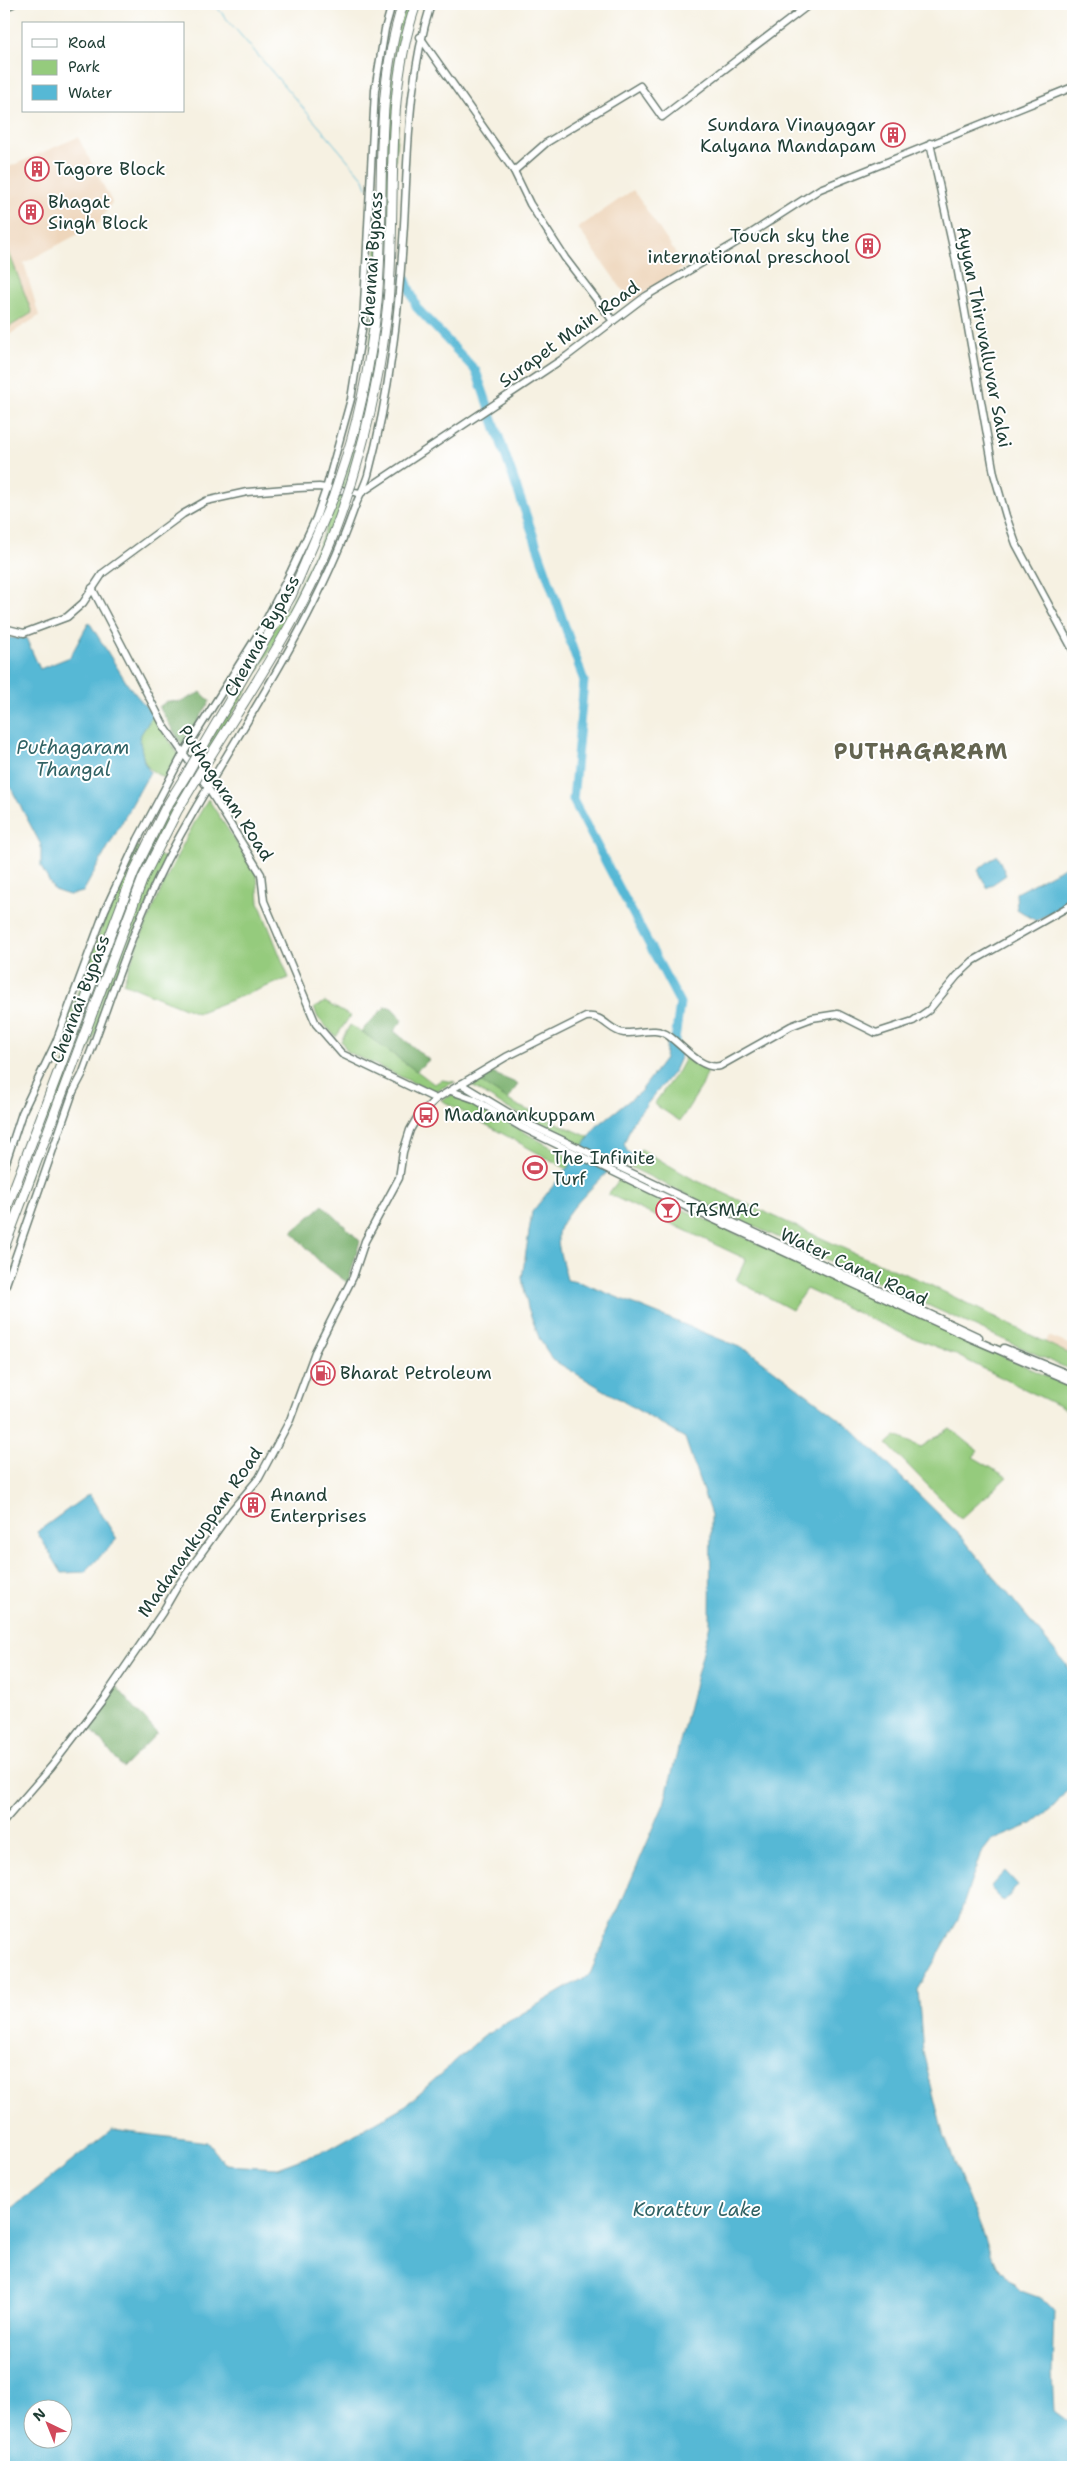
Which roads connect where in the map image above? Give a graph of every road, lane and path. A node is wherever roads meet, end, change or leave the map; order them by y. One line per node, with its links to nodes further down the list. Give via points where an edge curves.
1 (13, 4): 7 (street)
2 (392, 4): 13 (street, via 375,90 362,324)
3 (404, 4): 13 (highway, Chennai Bypass, bridge, via 394,31 382,126 377,302 364,383 338,483)
4 (416, 4): 28 (highway, Chennai Bypass, bridge, via 406,32 396,110 388,301 378,383 339,522 304,598 265,669 177,811 143,878)
5 (430, 4): 8 (street)
6 (810, 4): 11 (street, via 662,117 640,86 546,142)
7 (4, 8)
8 (420, 37): 11 (street); 14 (street, via 409,127 394,349 367,477)
9 (1073, 87): 10 (street, Surapet Main Road)
10 (930, 143): 12 (street, Surapet Main Road, via 820,189 654,291); 17 (street, Ayyan Thiruvalluvar Salai, via 956,262 994,474 1012,535)
11 (514, 170): 12 (street, via 548,233)
12 (613, 321): 14 (street, Surapet Main Road, via 470,422)
13 (330, 492): 14 (street); 15 (street, via 312,488 247,492 206,502 183,514 115,563); 18 (street, via 262,628); 27 (highway, Chennai Bypass, bridge, via 290,596 166,809 134,872)
14 (360, 493): 19 (street, via 338,555 304,623)
15 (92, 588): 16 (street, via 83,603 67,617 24,633); 18 (street, Puthagaram Road, via 164,726)
16 (4, 628)
17 (1073, 650)
18 (184, 754): 19 (street, Puthagaram Road); 25 (street, via 138,839 105,910 56,1042 22,1113)
19 (208, 788): 23 (street, Puthagaram Road, via 261,874 264,900 316,1024 342,1054); 29 (street, via 175,844 151,895 73,1092)
20 (1073, 904): 21 (street, via 973,961 929,1010 899,1026 876,1033 838,1014 812,1018 713,1067 657,1030 624,1033 599,1018 586,1017 506,1057)
21 (463, 1083): 22 (street); 24 (street)
22 (451, 1091): 23 (street); 24 (street, via 474,1099 521,1127)
23 (436, 1099): 32 (street, Madanankuppam Road, via 418,1116 410,1130 399,1178 365,1240 353,1277 315,1352 290,1420 259,1478 177,1586 104,1698)
24 (576, 1150): 26 (street)
25 (4, 1168)
26 (624, 1172): 30 (street, Water Canal Road, via 980,1338); 31 (street, Water Canal Road, via 968,1337)
27 (4, 1214)
28 (4, 1248)
29 (4, 1290)
30 (1073, 1376)
31 (1073, 1382)
32 (4, 1821)

